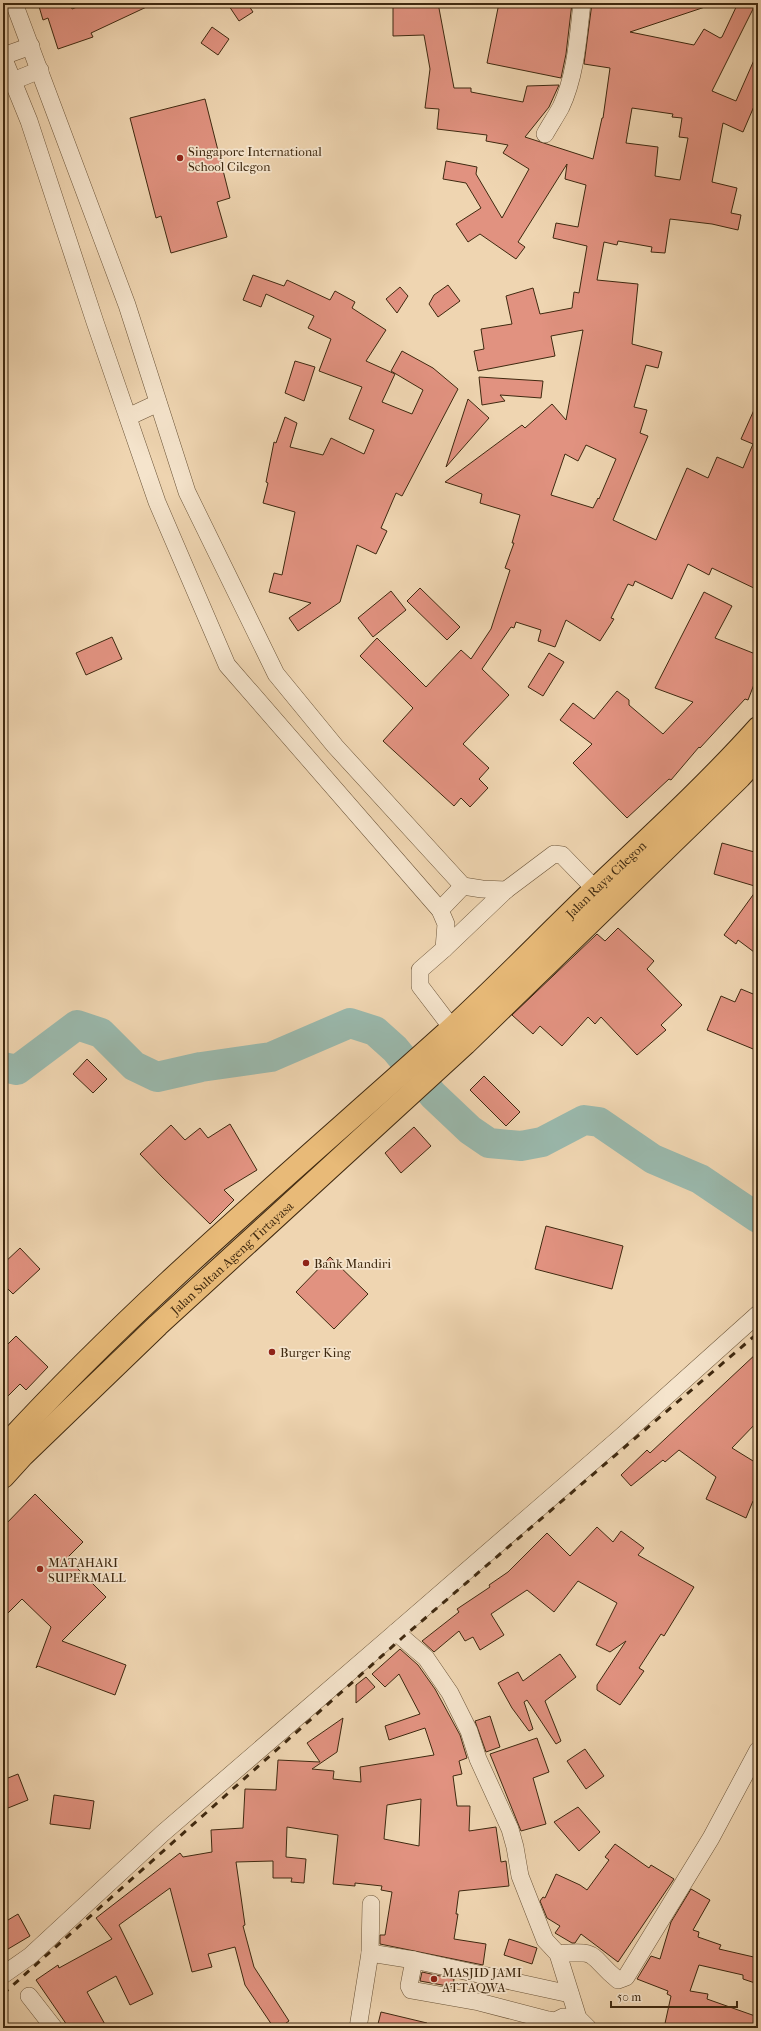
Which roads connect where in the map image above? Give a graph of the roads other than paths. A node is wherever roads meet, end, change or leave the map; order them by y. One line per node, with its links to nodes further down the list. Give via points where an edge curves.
1 (14, 3): 3 (street)
2 (582, 3): 7 (street, via 575,57 567,90)
3 (31, 46): 4 (street); 5 (street)
4 (3, 56): 6 (street)
5 (40, 70): 6 (street); 8 (street, via 126,305)
6 (8, 83): 9 (street, via 29,121)
7 (545, 134)
8 (158, 403): 9 (street); 12 (street, via 187,492 276,674 335,746)
9 (128, 417): 15 (street, via 157,502 227,665)
10 (758, 728): 13 (highway, Jalan Raya Cilegon, via 733,757)
11 (758, 757): 17 (highway, Jalan Raya Cilegon, via 740,777)
12 (463, 886): 14 (street); 15 (street)
13 (595, 889): 14 (street, via 562,855 554,854); 17 (highway, Jalan Raya Cilegon)
14 (506, 890): 16 (street)
15 (440, 910): 16 (street, via 446,924)
16 (444, 949): 17 (street, via 420,970 420,986)
17 (458, 1036): 19 (highway, Jalan Sultan Ageng Tirtayasa, via 424,1052 181,1270 52,1394); 20 (highway, Jalan Sultan Ageng Tirtayasa, via 436,1071 158,1325)
18 (758, 1314): 21 (street)
19 (3, 1448)
20 (3, 1477)
21 (396, 1632): 25 (street, via 426,1658 450,1693 510,1829 520,1876 545,1940); 27 (street, via 280,1730 163,1833 61,1929)
22 (758, 1750): 25 (street, via 711,1838 626,1977 618,1980 594,1956 582,1951)
23 (371, 1904): 24 (street)
24 (370, 1953): 26 (street); 32 (street)
25 (558, 1954): 28 (street)
26 (414, 1960): 28 (street); 30 (street, via 409,1986 411,1990 480,2002 548,2020 564,2016)
27 (9, 1971)
28 (570, 1994): 30 (street)
29 (29, 1996): 31 (street)
30 (583, 2023)
31 (54, 2028)
32 (358, 2028)

